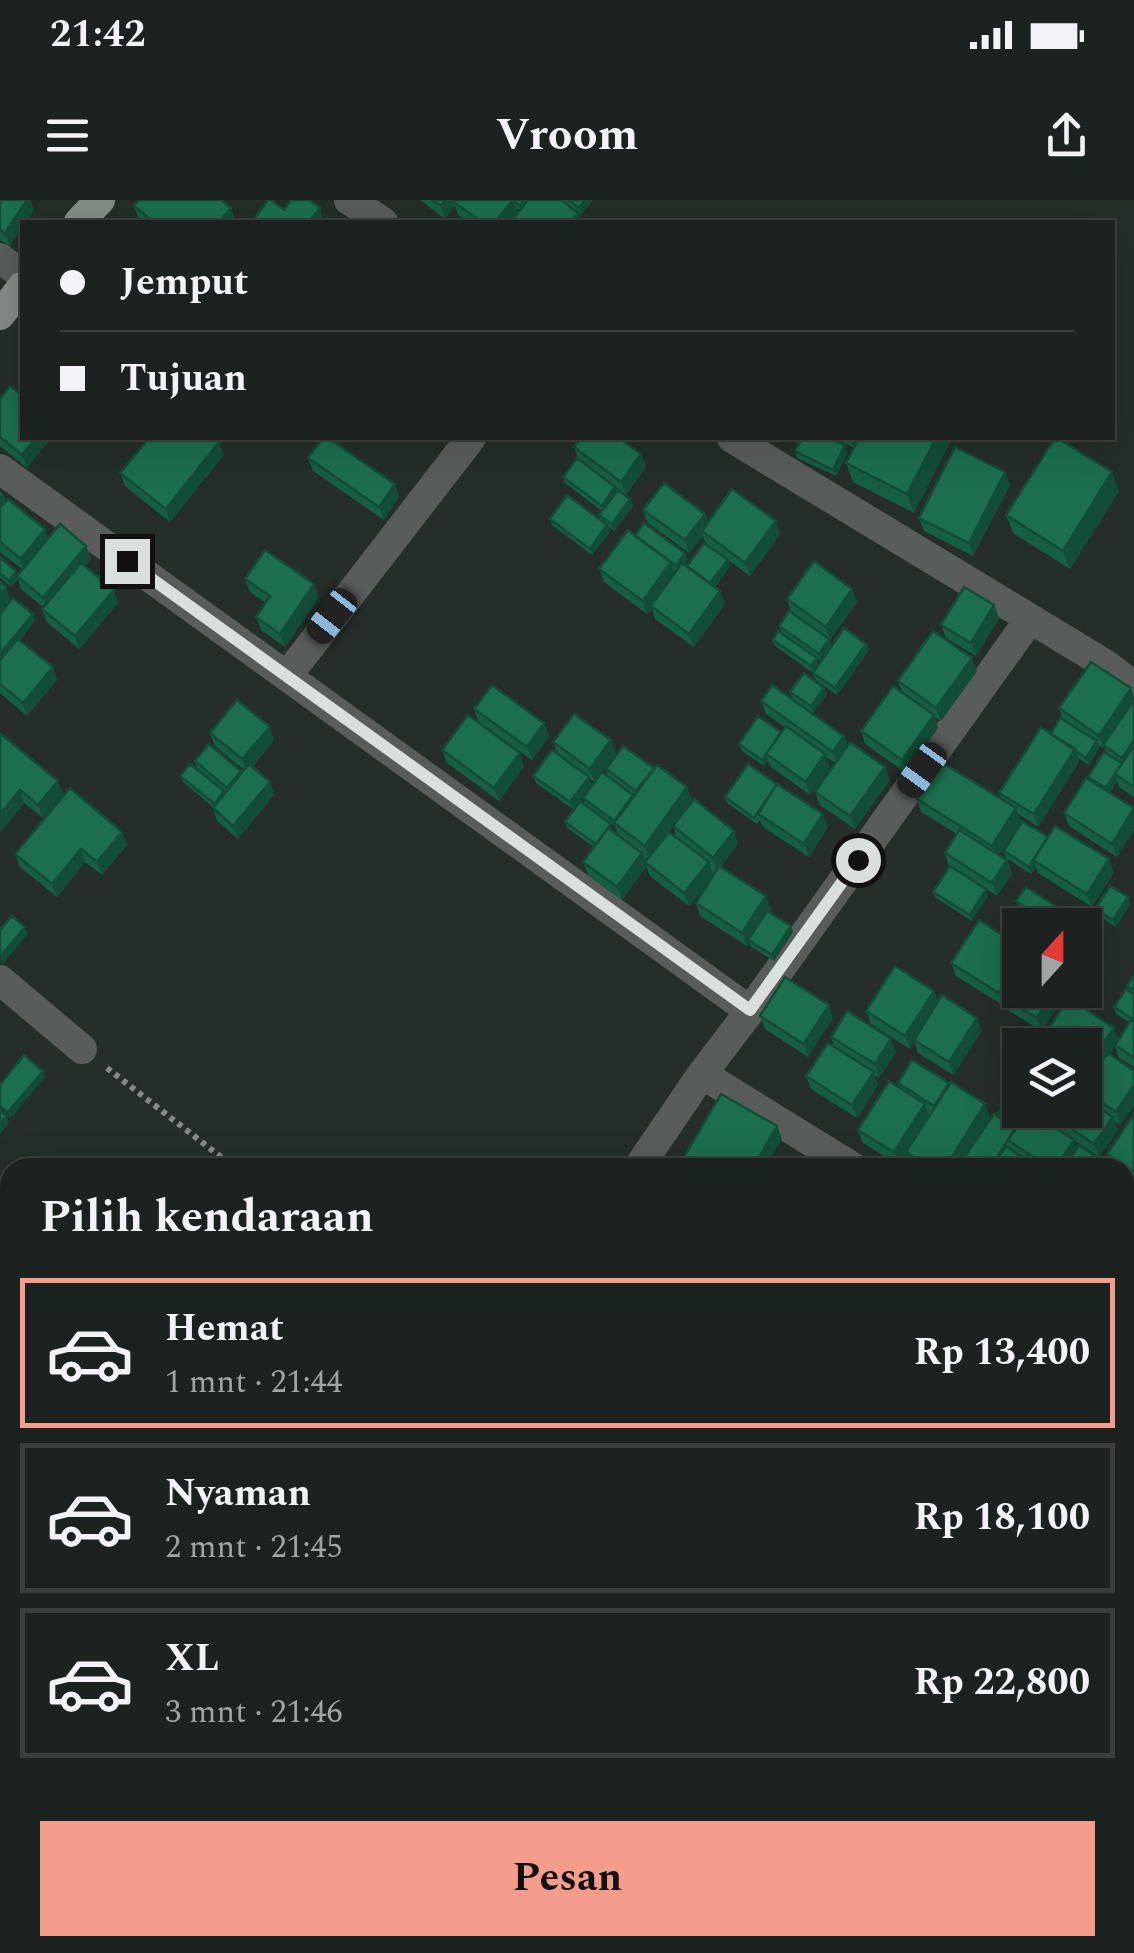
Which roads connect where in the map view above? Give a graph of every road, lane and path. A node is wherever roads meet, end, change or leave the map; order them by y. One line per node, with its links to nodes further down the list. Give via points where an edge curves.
1 (100, 200): 3 (main road)
2 (348, 200): 4 (street)
3 (82, 220)
4 (380, 220)
5 (0, 258): 6 (street)
6 (20, 273)
7 (20, 290): 8 (main road)
8 (0, 315)
9 (468, 440): 13 (street)
10 (735, 440): 12 (street)
11 (0, 470): 13 (street)
12 (1030, 619): 14 (street); 16 (street)
13 (286, 676): 16 (street)
14 (1134, 686)
15 (0, 980): 17 (street)
16 (750, 1010): 18 (street)
17 (82, 1049): 19 (path)
18 (702, 1074): 20 (street); 21 (street)
19 (223, 1158)
20 (645, 1158)
21 (838, 1158)

